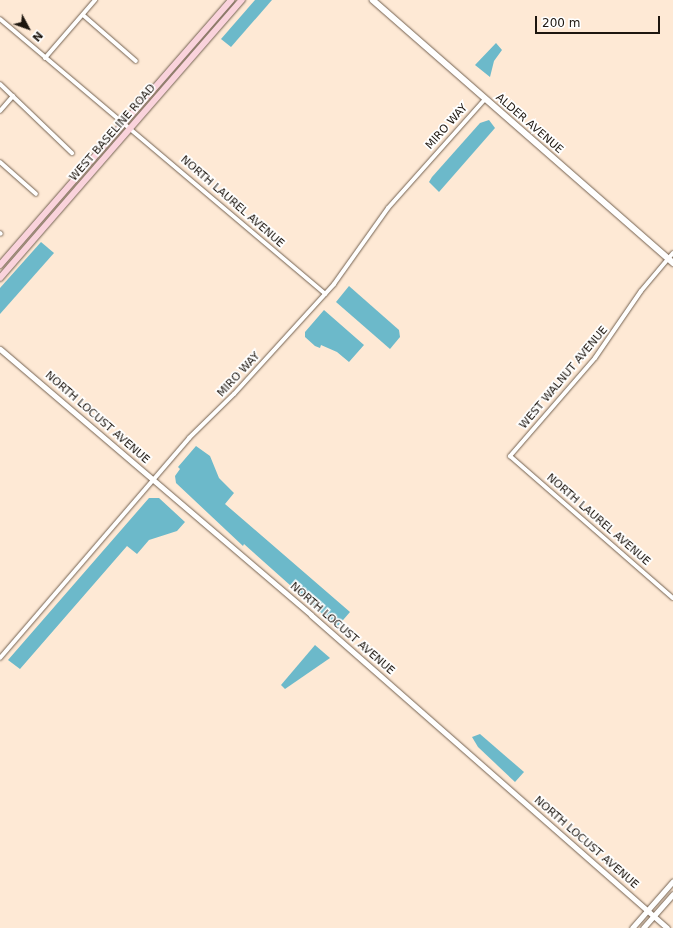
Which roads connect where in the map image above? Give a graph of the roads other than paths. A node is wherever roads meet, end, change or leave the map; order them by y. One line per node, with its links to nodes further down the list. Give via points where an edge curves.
1 (96, 0): 5 (street)
2 (231, 0): 13 (main road)
3 (242, 0): 13 (main road, WEST BASELINE ROAD)
4 (373, 0): 11 (main road, ALDER AVENUE)
5 (83, 15): 7 (street); 8 (street)
6 (0, 19): 7 (street, NORTH LAUREL AVENUE)
7 (45, 58): 13 (street, NORTH LAUREL AVENUE)
8 (136, 61)
9 (0, 84): 10 (street)
10 (14, 96): 12 (street); 14 (street, via 24,110)
11 (485, 99): 18 (main road, ALDER AVENUE); 22 (street, MIRO WAY, via 388,208)
12 (0, 111)
13 (125, 127): 20 (main road); 21 (main road, WEST BASELINE ROAD); 22 (street, NORTH LAUREL AVENUE, via 166,157)
14 (72, 153)
15 (0, 162): 16 (street)
16 (36, 194)
17 (673, 253): 18 (street, WEST WALNUT AVENUE)
18 (668, 258): 19 (main road, ALDER AVENUE); 24 (street, WEST WALNUT AVENUE, via 641,291 599,353)
19 (673, 263)
20 (0, 265)
21 (0, 278)
22 (324, 294): 25 (street, MIRO WAY)
23 (0, 350): 25 (street, NORTH LOCUST AVENUE)
24 (510, 456): 26 (street, NORTH LAUREL AVENUE)
25 (153, 480): 27 (street, MIRO WAY); 30 (street, NORTH LOCUST AVENUE)
26 (673, 598)
27 (0, 658)
28 (673, 881): 30 (street)
29 (673, 894): 31 (street)
30 (647, 910): 31 (street, NORTH LOCUST AVENUE); 32 (street)
31 (654, 916): 33 (street); 34 (street, NORTH LOCUST AVENUE)
32 (632, 928)
33 (643, 928)
34 (667, 928)

